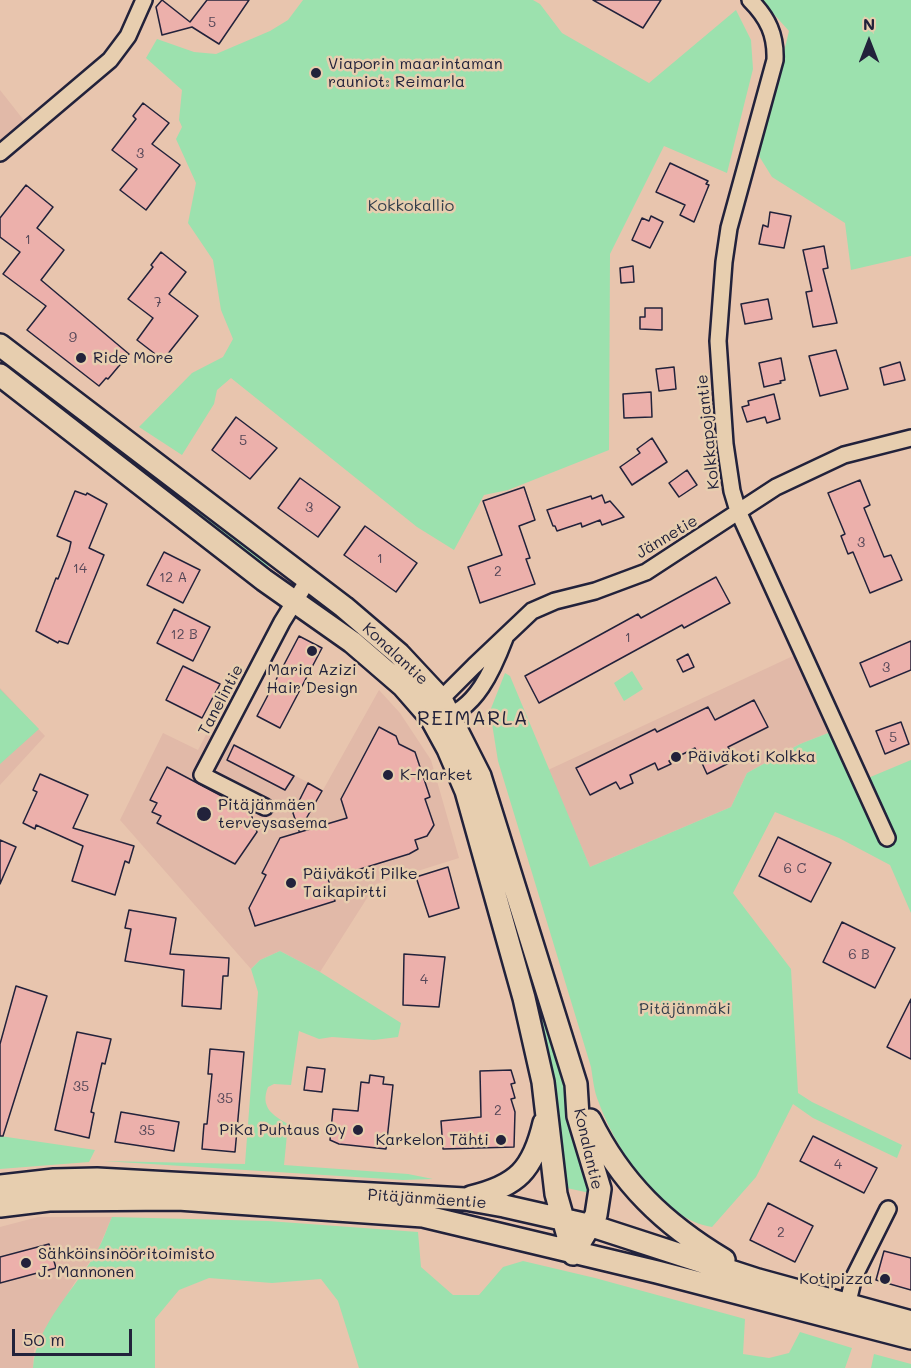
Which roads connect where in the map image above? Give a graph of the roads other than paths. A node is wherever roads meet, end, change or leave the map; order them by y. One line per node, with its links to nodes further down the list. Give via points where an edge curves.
1 (144, 0): 3 (street, via 128,36 110,60)
2 (750, 0): 7 (street, Kolkkapojantie, via 773,32 775,60 729,228 720,301 721,412)
3 (0, 153)
4 (0, 345): 8 (main road, Konalantie)
5 (0, 375): 9 (main road, Konalantie)
6 (911, 438): 7 (street, Jännetie, via 844,455)
7 (738, 511): 10 (street, Jännetie, via 646,572 540,607 519,620 507,634 487,679 474,696); 12 (street, Kolkkapojantie)
8 (308, 580): 9 (street, Tanelintie); 10 (main road, Konalantie, via 380,637)
9 (294, 600): 10 (main road, Konalantie); 11 (street, Tanelintie, via 202,775)
10 (441, 711): 13 (main road, Konalantie, via 471,754 492,812); 14 (main road, Konalantie, via 448,749 466,791 537,1052)
11 (265, 807)
12 (887, 838)
13 (576, 1084): 20 (main road, Konalantie, via 578,1116 600,1189); 22 (main road, via 597,1134 637,1194 701,1246)
14 (546, 1114): 16 (main road, via 532,1161 525,1170 497,1191); 19 (main road, Konalantie)
15 (0, 1186): 16 (main road, Pitäjänmäentie, via 97,1179)
16 (465, 1199): 19 (main road, Pitäjänmäentie)
17 (0, 1206): 21 (main road, Pitäjänmäentie, via 49,1200 178,1199 376,1211 423,1216)
18 (888, 1209): 23 (street, via 854,1277)
19 (561, 1219): 20 (main road, Pitäjänmäentie); 21 (main road, Konalantie)
20 (592, 1226): 21 (main road, Konalantie); 22 (main road, Pitäjänmäentie)
21 (573, 1254): 23 (main road, Pitäjänmäentie)
22 (758, 1280): 23 (main road, Pitäjänmäentie)
23 (845, 1312): 24 (main road, Pitäjänmäentie); 25 (main road, Pitäjänmäentie)
24 (911, 1322)
25 (911, 1338)

